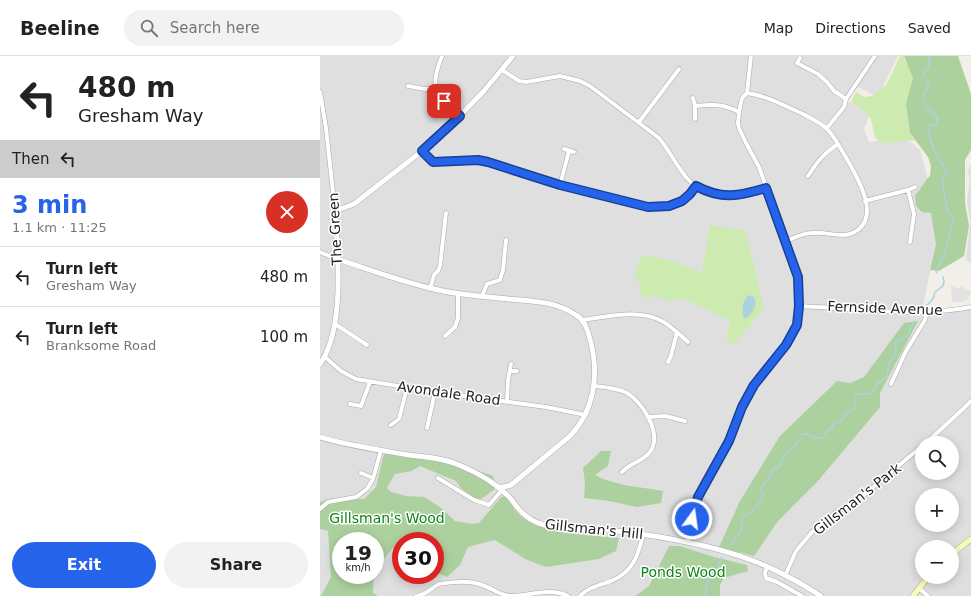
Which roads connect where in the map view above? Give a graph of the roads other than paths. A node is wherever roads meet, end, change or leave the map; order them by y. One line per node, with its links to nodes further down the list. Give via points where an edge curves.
1 (442, 56): 9 (street)
2 (513, 56): 7 (street)
3 (751, 56): 11 (street)
4 (875, 56): 13 (street)
5 (800, 58): 13 (street, via 797,63 818,74 834,91)
6 (679, 69): 18 (street)
7 (502, 70): 16 (street); 18 (street, via 519,81 526,82 560,76 580,81)
8 (408, 86): 9 (street)
9 (435, 88): 16 (street)
10 (320, 92): 30 (street, The Green)
11 (747, 93): 15 (street, via 742,98); 19 (street, via 775,101)
12 (693, 98): 14 (street)
13 (846, 99): 19 (street, via 844,107)
14 (695, 106): 15 (street, via 712,104); 17 (street)
15 (739, 112): 27 (street, via 739,128 759,167)
16 (460, 116): 21 (street)
17 (695, 119)
18 (639, 122): 25 (street, via 659,138)
19 (827, 128): 20 (street)
20 (838, 144): 23 (street, via 824,153); 29 (street, via 856,176)
21 (422, 151): 24 (street, via 433,162 478,160); 30 (street, via 354,204)
22 (574, 152): 24 (street, via 567,150)
23 (808, 176)
24 (560, 185): 25 (street, via 640,206 658,208 682,201)
25 (696, 186): 27 (street, via 718,195 733,196)
26 (915, 187): 28 (street)
27 (766, 188): 33 (street)
28 (908, 190): 29 (street); 34 (street, via 914,214)
29 (865, 201): 33 (street, via 867,212 860,229 846,235 810,233)
30 (335, 211): 36 (street, The Green)
31 (446, 213): 37 (street, via 440,266)
32 (506, 240): 39 (street, via 500,280 487,284)
33 (786, 241): 40 (street, via 798,277)
34 (910, 242)
35 (320, 252): 36 (street)
36 (338, 259): 37 (street); 44 (street, The Green)
37 (430, 289): 38 (street)
38 (458, 293): 39 (street); 46 (street, via 458,318 455,327)
39 (482, 296): 43 (street, via 549,303)
40 (799, 306): 42 (street, Fernside Avenue); 82 (street, via 797,325 786,345 754,385 729,441 698,497)
41 (971, 307): 42 (street, Fernside Avenue)
42 (926, 311): 56 (street, via 925,320)
43 (583, 320): 45 (street, via 616,315 646,316 661,321); 57 (street, via 592,350)
44 (335, 324): 48 (street); 49 (street, The Green)
45 (677, 332): 47 (street); 50 (street)
46 (445, 336)
47 (688, 342)
48 (367, 345)
49 (325, 358): 51 (street, The Green); 55 (street, Avondale Road, via 356,379)
50 (670, 361)
51 (320, 364)
52 (511, 364): 53 (street)
53 (510, 371): 54 (street); 60 (street)
54 (517, 371)
55 (370, 382): 58 (street, Avondale Road); 62 (street, via 361,406)
56 (890, 384)
57 (595, 386): 64 (street, via 625,392 638,402); 76 (street, via 585,417 578,427)
58 (407, 388): 59 (street, Avondale Road); 66 (street, via 400,423)
59 (435, 392): 60 (street, Avondale Road); 67 (street)
60 (507, 401): 63 (street, Avondale Road)
61 (971, 401): 69 (street)
62 (350, 404)
63 (581, 414)
64 (649, 418): 65 (street, via 664,416); 72 (street, via 653,436 652,448 637,463)
65 (685, 421)
66 (390, 425)
67 (427, 428)
68 (320, 436): 70 (street, Gillsman's Hill, via 350,446)
69 (934, 436)
70 (380, 450): 74 (street); 77 (street, Gillsman's Hill, via 457,464)
71 (915, 452): 85 (street, Gillsman's Park, via 859,499 834,514 812,532 796,551)
72 (622, 472)
73 (361, 473): 74 (street)
74 (373, 478): 79 (street, via 362,494 328,502)
75 (438, 478): 77 (street, via 474,500 489,505)
76 (510, 485): 77 (street); 78 (street)
77 (500, 489): 78 (street, Gillsman's Hill)
78 (509, 496): 80 (street, Gillsman's Hill, via 528,518 546,526)
79 (320, 509)
80 (643, 534): 82 (street, Gillsman's Hill); 90 (street, via 640,551 627,571)
81 (971, 539): 83 (main road)
82 (688, 542): 84 (street, Gillsman's Hill)
83 (959, 548)
84 (767, 567): 85 (street, Gillsman's Hill); 91 (street, via 766,578)
85 (785, 576): 92 (street, Gillsman's Hill)
86 (923, 584): 87 (main road)
87 (920, 588): 93 (main road); 94 (street)
88 (416, 596): 89 (street, via 425,594 435,585 465,582 482,585 504,595 557,592)
89 (568, 596)
90 (580, 596)
91 (802, 596)
92 (821, 596)
93 (913, 596)
94 (928, 596)

